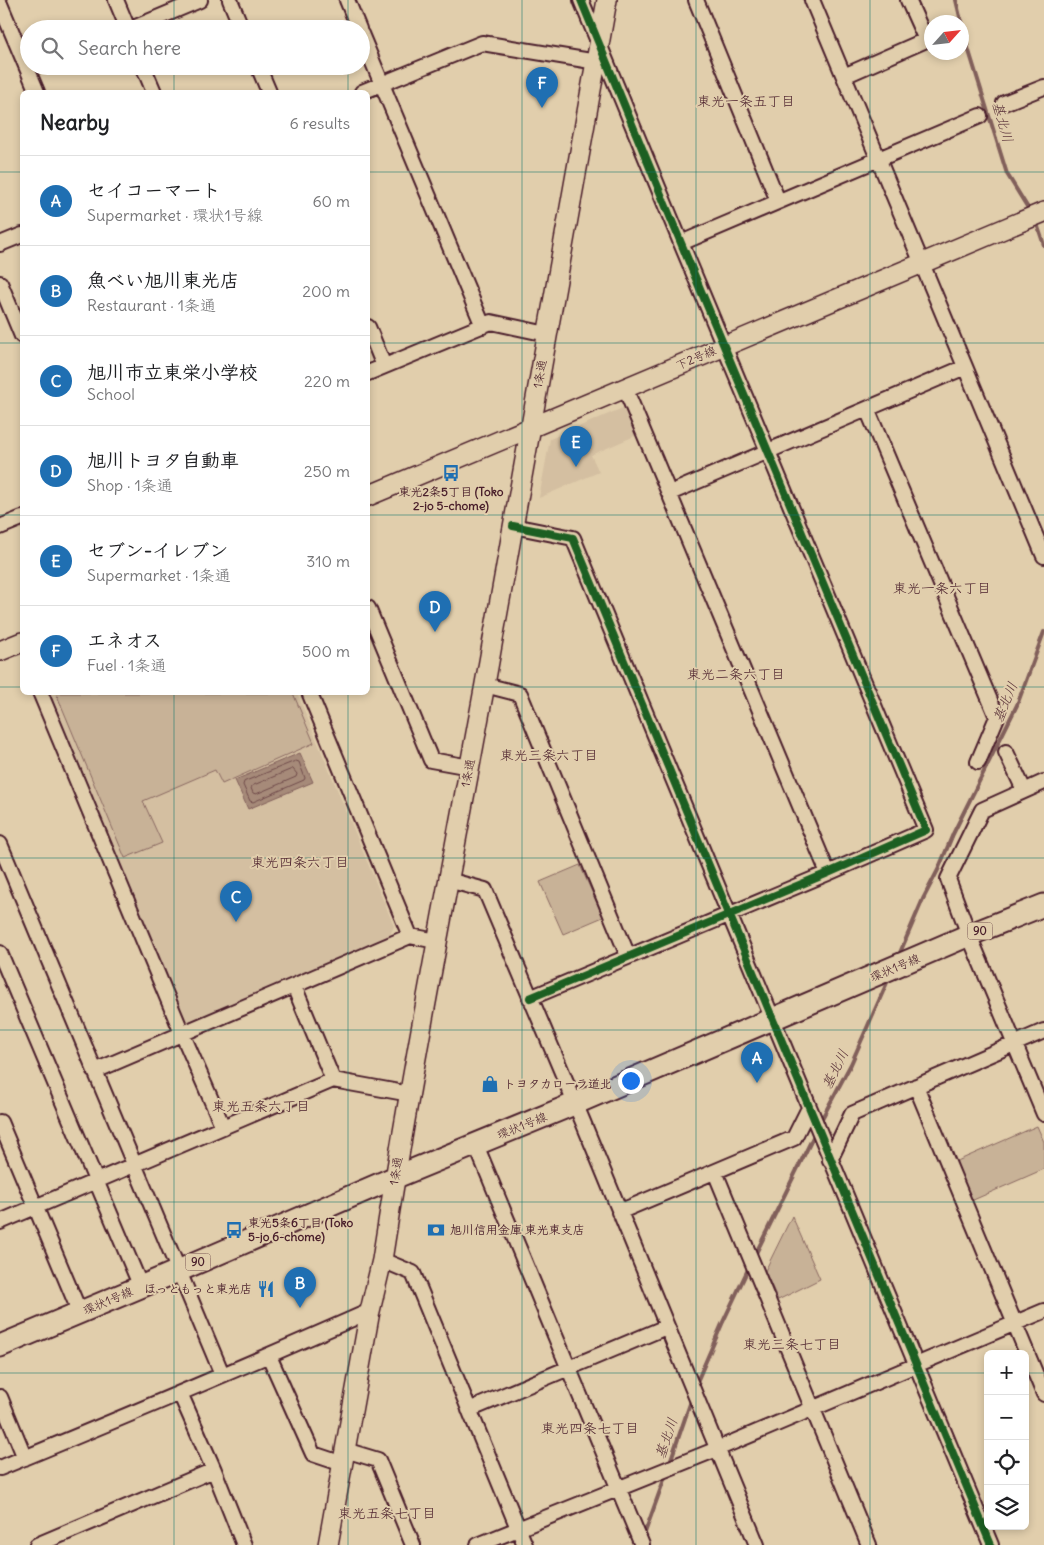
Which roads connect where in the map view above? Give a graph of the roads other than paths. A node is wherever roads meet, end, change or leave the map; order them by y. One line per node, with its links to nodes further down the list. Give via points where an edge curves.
1 (116, 0): 11 (street)
2 (200, 0): 12 (street)
3 (230, 0): 13 (street)
4 (347, 0): 14 (street)
5 (581, 0): 16 (street)
6 (607, 0): 16 (main road, 1条通)
7 (696, 0): 31 (street)
8 (812, 0): 21 (street)
9 (908, 0): 21 (street, via 926,40)
10 (0, 4): 15 (street)
11 (125, 20)
12 (151, 20)
13 (238, 20)
14 (355, 20)
15 (20, 43)
16 (598, 53): 22 (street, via 482,43); 34 (street); 41 (main road, 1条通)
17 (370, 55): 22 (street)
18 (34, 75): 24 (street)
19 (147, 75): 25 (street)
20 (262, 75): 26 (street)
21 (844, 76): 30 (street)
22 (382, 84): 27 (street); 38 (street)
23 (1044, 87): 28 (street)
24 (37, 90)
25 (153, 90)
26 (268, 90)
27 (367, 90)
28 (1004, 103)
29 (980, 116): 30 (street)
30 (879, 159): 31 (street); 36 (street)
31 (778, 201): 34 (street)
32 (1044, 212): 36 (main road, 下2号線)
33 (20, 235): 35 (street)
34 (681, 243): 42 (street)
35 (0, 244)
36 (922, 264): 42 (main road, 下2号線); 44 (street)
37 (0, 283): 39 (street)
38 (483, 326): 41 (street, via 491,322); 43 (street)
39 (20, 331)
40 (370, 332): 43 (street)
41 (547, 334): 48 (main road, 1条通)
42 (724, 346): 46 (main road, 下2号線); 49 (street)
43 (384, 366): 45 (street)
44 (965, 368): 47 (street); 55 (street)
45 (370, 372)
46 (625, 388): 48 (main road, 下2号線); 50 (street)
47 (867, 409): 49 (street); 63 (street, via 997,717)
48 (532, 426): 51 (main road, 下2号線); 53 (main road, 1条通)
49 (768, 452): 50 (street); 68 (street, via 926,830)
50 (670, 493): 68 (street)
51 (370, 495)
52 (20, 519): 54 (street)
53 (514, 526): 59 (main road, 1条通); 71 (street, via 573,538)
54 (0, 527)
55 (1044, 556)
56 (370, 613): 64 (street, via 431,760)
57 (20, 646): 58 (main road)
58 (0, 651)
59 (485, 685): 64 (main road, 1条通); 76 (street, via 520,694)
60 (41, 695): 81 (street)
61 (310, 695): 73 (street)
62 (1006, 752): 66 (street)
63 (978, 762)
64 (470, 767): 69 (main road, 1条通)
65 (1044, 782): 66 (street)
66 (1024, 790): 72 (street, via 982,810 948,879)
67 (0, 844): 83 (street)
68 (828, 873): 71 (street)
69 (448, 880): 74 (main road, 1条通); 78 (street, via 485,890)
70 (1044, 905): 72 (main road, 環状1号線 / 90)
71 (728, 915): 76 (street); 79 (street)
72 (969, 935): 79 (main road, 環状1号線 / 90); 82 (street)
73 (410, 936): 74 (street); 77 (street)
74 (437, 941): 86 (main road, 1条通)
75 (0, 953): 97 (street)
76 (628, 956): 78 (street)
77 (294, 986): 81 (street); 84 (street)
78 (530, 998): 87 (street)
79 (772, 1021): 87 (main road, 環状1号線 / 90); 88 (street)
80 (1044, 1031): 82 (street)
81 (182, 1033): 83 (street); 91 (street)
82 (1015, 1044): 85 (street); 89 (street)
83 (95, 1070): 94 (street)
84 (333, 1080): 86 (street); 91 (street)
85 (916, 1086): 93 (street, via 852,1114); 107 (street)
86 (410, 1094): 96 (main road, 1条通)
87 (574, 1104): 92 (main road, 環状1号線 / 90); 99 (street)
88 (812, 1114): 93 (street); 95 (street, via 794,1138)
89 (1044, 1114)
90 (0, 1122): 98 (street)
91 (223, 1127): 94 (street)
92 (476, 1144): 96 (main road, 環状1号線 / 90); 112 (street)
93 (830, 1160): 111 (street)
94 (135, 1165): 97 (street); 102 (street)
95 (716, 1172): 99 (street); 117 (street)
96 (396, 1177): 101 (main road, 1条通); 102 (main road, 環状1号線 / 90)
97 (96, 1181): 98 (street); 103 (street)
98 (35, 1208): 100 (street); 106 (street)
99 (619, 1212): 108 (street)
100 (0, 1222)
101 (382, 1260): 104 (main road, 1条通); 118 (street, via 413,1274)
102 (179, 1270): 103 (main road, 環状1号線 / 90); 113 (street)
103 (141, 1287): 106 (main road, 環状1号線 / 90)
104 (370, 1311): 110 (street); 120 (main road, 1条通)
105 (1044, 1311): 107 (street)
106 (80, 1313): 109 (main road, 環状1号線 / 90)
107 (1015, 1323): 111 (street); 115 (street)
108 (666, 1327): 112 (street); 119 (street)
109 (0, 1346)
110 (269, 1356): 113 (street); 120 (street, via 313,1454)
111 (916, 1365): 117 (street); 135 (street)
112 (569, 1368): 118 (street); 124 (street)
113 (222, 1374): 114 (street)
114 (180, 1393): 121 (street); 123 (street)
115 (1044, 1394)
116 (0, 1397): 121 (street)
117 (813, 1408): 119 (street); 134 (street)
118 (469, 1410): 125 (street)
119 (717, 1449): 124 (street); 133 (street)
120 (344, 1457): 129 (main road, 1条通); 130 (street, via 378,1460)
121 (25, 1458): 122 (street)
122 (0, 1468)
123 (214, 1470): 127 (street); 128 (street)
124 (618, 1488): 125 (street); 126 (street)
125 (518, 1528): 131 (street); 132 (street)
126 (640, 1540)
127 (37, 1545)
128 (244, 1545)
129 (328, 1545)
130 (413, 1545)
131 (478, 1545)
132 (525, 1545)
133 (757, 1545)
134 (869, 1545)
135 (991, 1545)

